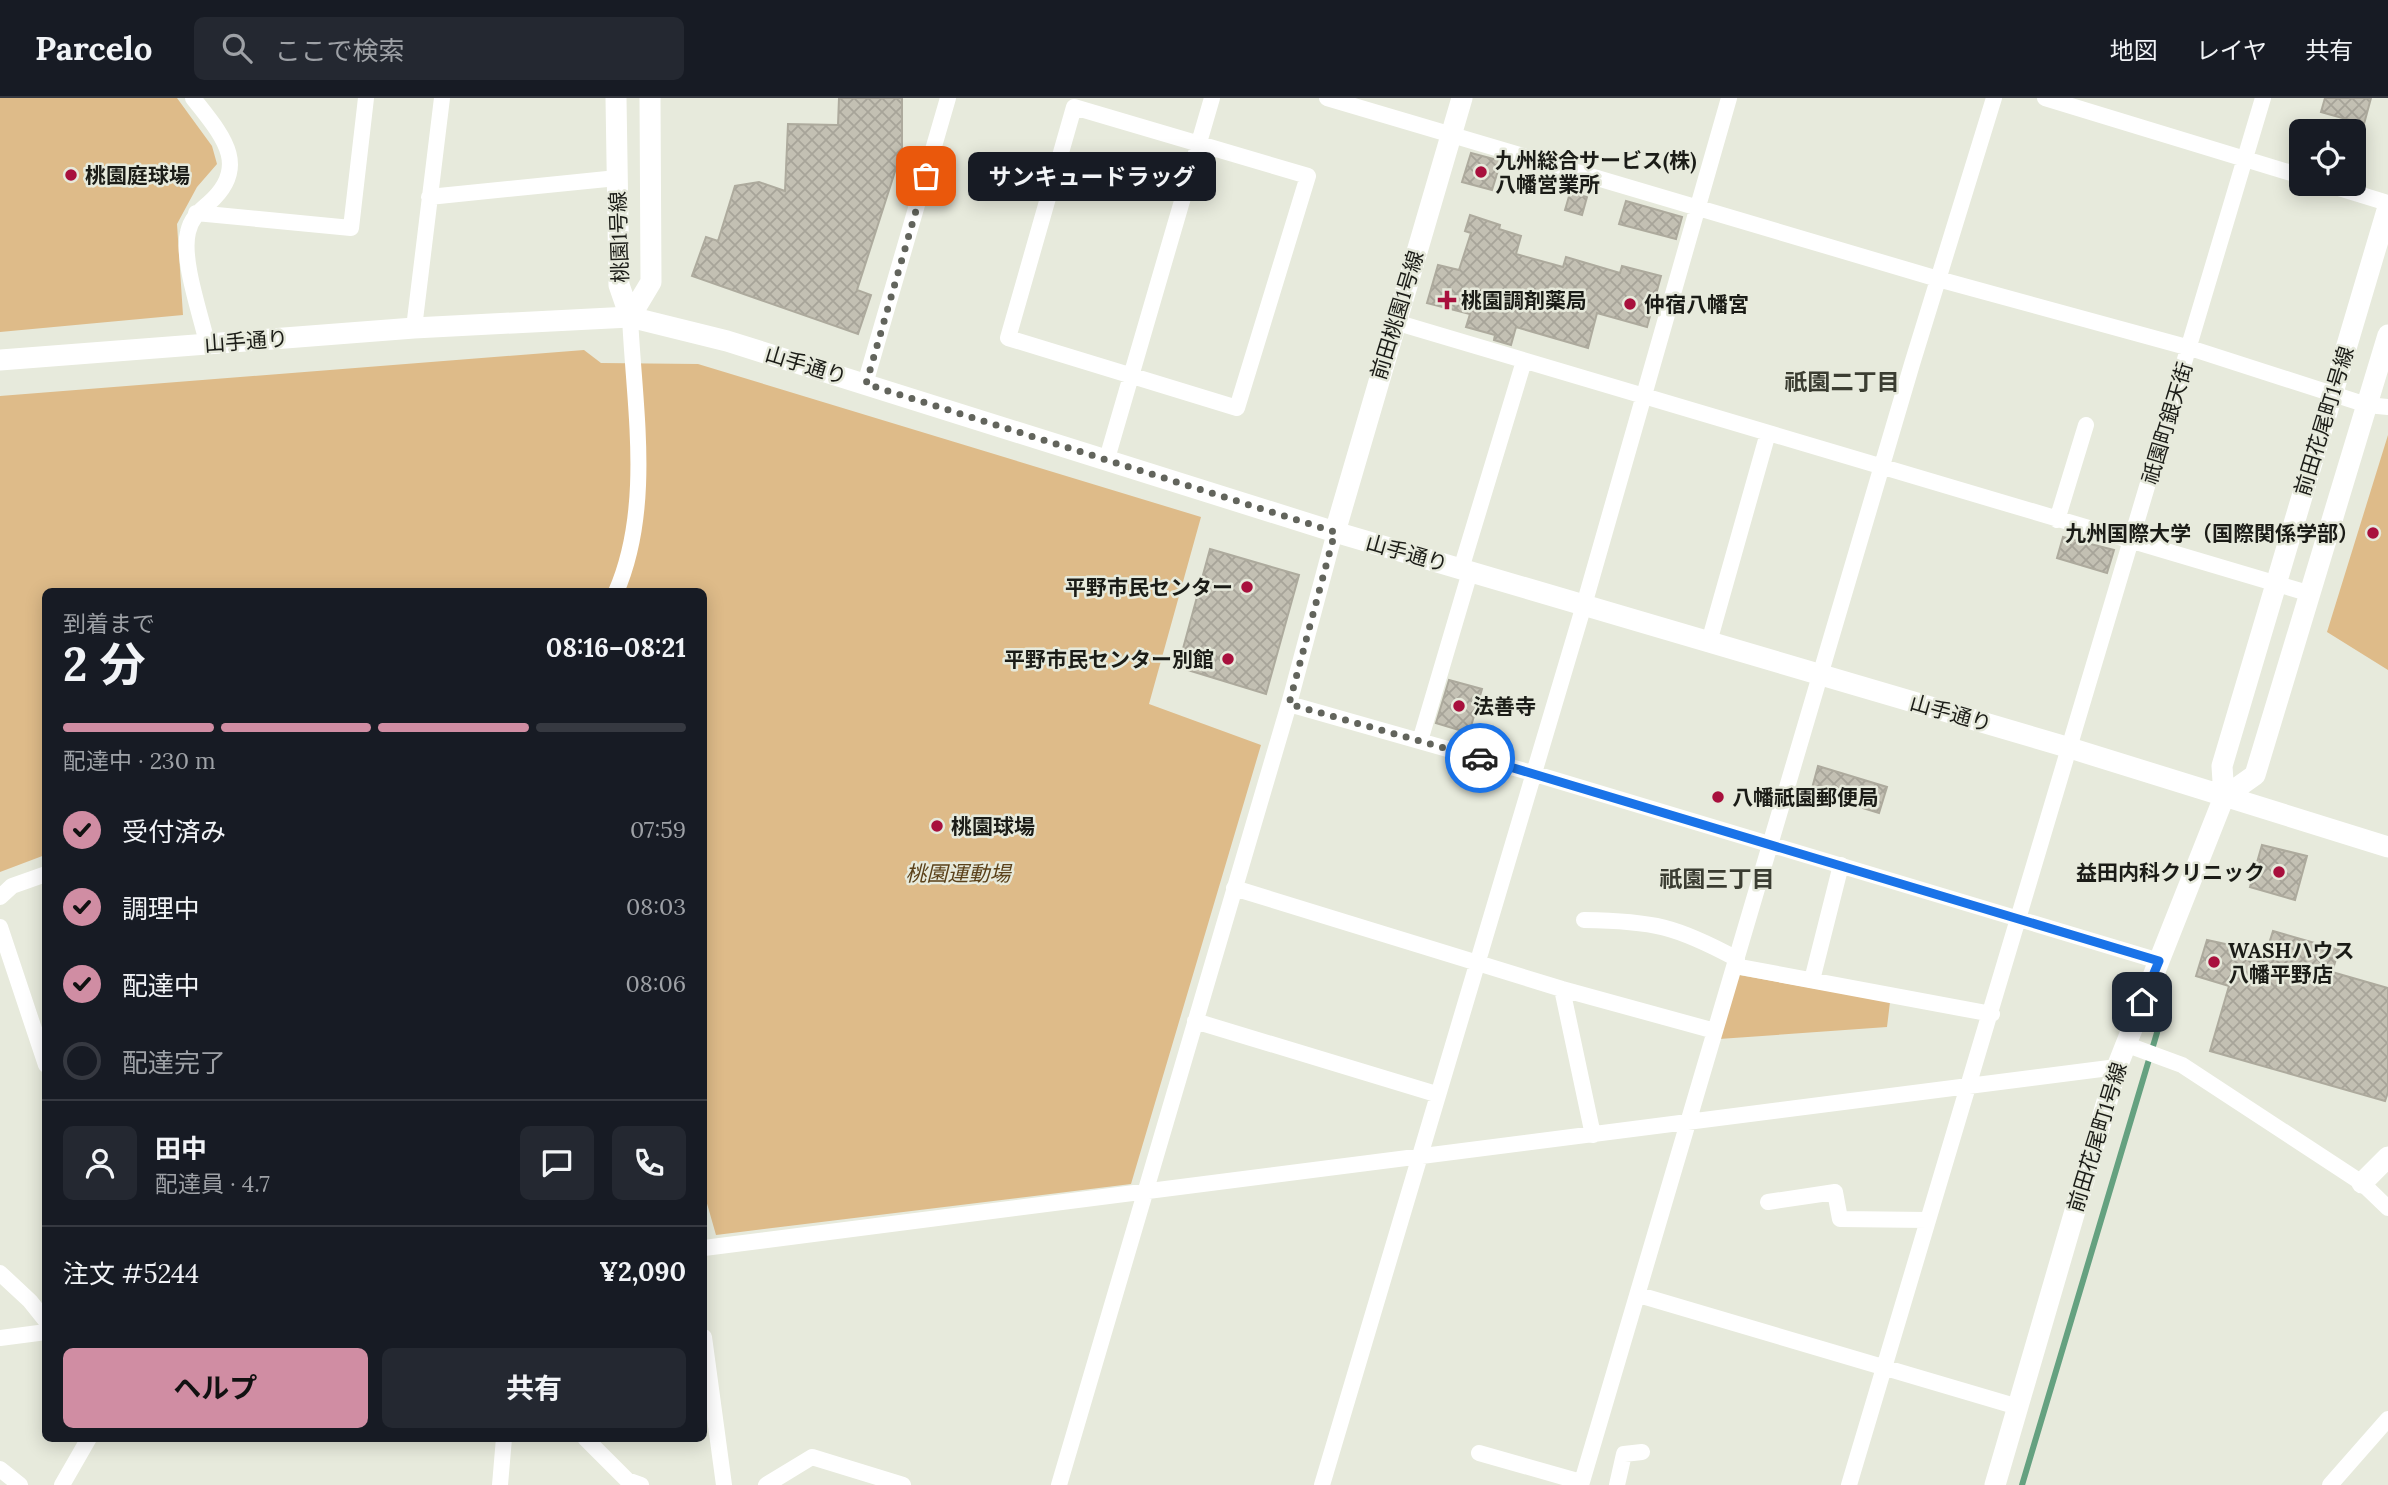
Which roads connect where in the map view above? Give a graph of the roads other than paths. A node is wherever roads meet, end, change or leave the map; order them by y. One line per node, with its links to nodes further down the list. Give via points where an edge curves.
1 (193, 98): 23 (street, via 223,137 231,158 229,180)
2 (366, 98): 23 (street, via 351,229)
3 (442, 98): 20 (street)
4 (616, 98): 18 (street, 桃園1号線)
5 (650, 98): 25 (street, 桃園1号線, via 651,282)
6 (948, 98): 34 (street)
7 (1212, 98): 15 (street)
8 (1331, 98): 14 (street)
9 (1462, 98): 14 (street, 前田桃園1号線)
10 (1729, 98): 22 (street)
11 (1994, 98): 24 (street)
12 (2045, 98): 16 (street)
13 (2263, 98): 16 (street, 祇園町銀天街)
14 (1450, 136): 22 (street); 26 (street, 前田桃園1号線)
15 (1199, 144): 33 (street); 33 (street, via 1308,176 1237,408); 33 (street, via 1074,107 1008,338)
16 (2245, 159): 17 (street); 30 (street, 祇園町銀天街)
17 (2289, 172)
18 (617, 178): 20 (street); 25 (street, 桃園1号線, via 619,285)
19 (2361, 196): 21 (street)
20 (429, 197): 27 (street)
21 (2388, 205): 35 (street, 前田花尾町1号線)
22 (1696, 208): 24 (street); 36 (street)
23 (196, 213): 29 (street, via 187,234 189,261)
24 (1938, 279): 30 (street); 41 (street)
25 (630, 317): 27 (street, 山手通り); 34 (street, 山手通り); 47 (street, via 638,469 635,531)
26 (1395, 322): 32 (street); 43 (street, 前田桃園1号線)
27 (414, 328): 29 (street, 山手通り)
28 (2388, 335): 37 (street, 前田花尾町1号線)
29 (207, 344): 31 (street, 山手通り)
30 (2190, 348): 35 (street); 44 (street, 祇園町銀天街)
31 (0, 360)
32 (1524, 361): 36 (street); 45 (street)
33 (1130, 376): 40 (street)
34 (866, 384): 40 (street, 山手通り)
35 (2332, 394): 37 (street); 46 (street, 前田花尾町1号線)
36 (1643, 397): 39 (street); 49 (street)
37 (2377, 406): 48 (street, 前田花尾町1号線)
38 (2086, 425): 42 (street)
39 (1768, 433): 41 (street); 50 (street)
40 (1106, 462): 43 (street, 山手通り)
41 (1883, 467): 42 (street); 51 (street)
42 (2057, 520): 44 (street)
43 (1335, 532): 45 (street, 山手通り); 52 (street)
44 (2132, 541): 46 (street); 54 (street, 祇園町銀天街)
45 (1466, 570): 49 (street, 山手通り); 53 (street)
46 (2275, 585): 48 (street); 56 (street, 前田花尾町1号線, via 2222,766)
47 (618, 588)
48 (2311, 594): 56 (street, 前田花尾町1号線, via 2255,775)
49 (1584, 605): 50 (street, 山手通り); 55 (street)
50 (1709, 642): 51 (street, 山手通り)
51 (1820, 675): 54 (street, 山手通り); 57 (street)
52 (1289, 704): 53 (street); 61 (street)
53 (1420, 741): 55 (street)
54 (2070, 748): 56 (street, 山手通り); 63 (street, 祇園町銀天街)
55 (1532, 773): 57 (street); 67 (street)
56 (2224, 797): 58 (street, 山手通り); 66 (street, 前田花尾町1号線)
57 (1770, 844): 59 (street); 68 (street)
58 (2388, 847)
59 (1841, 865): 63 (street); 69 (street)
60 (42, 875): 62 (street, via 12,886)
61 (1234, 888): 67 (street); 72 (street)
62 (0, 897)
63 (2021, 919): 66 (street); 71 (street, 祇園町銀天街)
64 (1584, 920): 68 (street, via 1643,921 1690,934)
65 (0, 927): 75 (street)
66 (2159, 961): 74 (street, 前田花尾町1号線)
67 (1476, 962): 70 (street); 78 (street)
68 (1736, 962): 69 (street); 73 (street)
69 (1812, 980): 71 (street)
70 (1562, 989): 73 (street); 80 (street)
71 (1992, 1014): 77 (street, 祇園町銀天街)
72 (1195, 1021): 78 (street); 84 (street)
73 (1715, 1031): 79 (street)
74 (2143, 1050): 76 (street, 前田花尾町1号線); 83 (street, via 2182,1065)
75 (42, 1053)
76 (2117, 1068): 77 (street); 96 (street, 前田花尾町1号線)
77 (1969, 1087): 79 (street); 87 (street, 祇園町銀天街)
78 (1436, 1094): 82 (street)
79 (1687, 1122): 80 (street); 90 (street)
80 (1593, 1135): 82 (street)
81 (2388, 1157): 83 (street)
82 (1417, 1159): 84 (street); 113 (street)
83 (2362, 1183): 86 (street)
84 (1143, 1194): 88 (street); 112 (street)
85 (1768, 1202): 87 (street, via 1835,1192 1840,1219)
86 (2388, 1208)
87 (1928, 1220): 95 (street, 祇園町銀天街)
88 (707, 1248)
89 (0, 1273): 91 (street)
90 (1639, 1295): 95 (street); 104 (street)
91 (42, 1316)
92 (42, 1333): 93 (street)
93 (0, 1338)
94 (707, 1359): 109 (street)
95 (1884, 1367): 96 (street); 115 (street, 祇園町銀天街)
96 (2018, 1407): 116 (street, 前田花尾町1号線)
97 (2388, 1419): 117 (street)
98 (87, 1442): 106 (street)
99 (504, 1442): 107 (street)
100 (589, 1442): 108 (street, via 627,1480)
101 (1642, 1452): 114 (street, via 1624,1454)
102 (1479, 1453): 104 (street)
103 (0, 1469): 105 (street)
104 (1581, 1483)
105 (20, 1485)
106 (62, 1485)
107 (500, 1485)
108 (641, 1485)
109 (724, 1485)
110 (766, 1485): 111 (street, via 812,1457)
111 (903, 1485)
112 (1059, 1485)
113 (1322, 1485)
114 (1617, 1485)
115 (1850, 1485)
116 (1995, 1485)
117 (2330, 1485)

